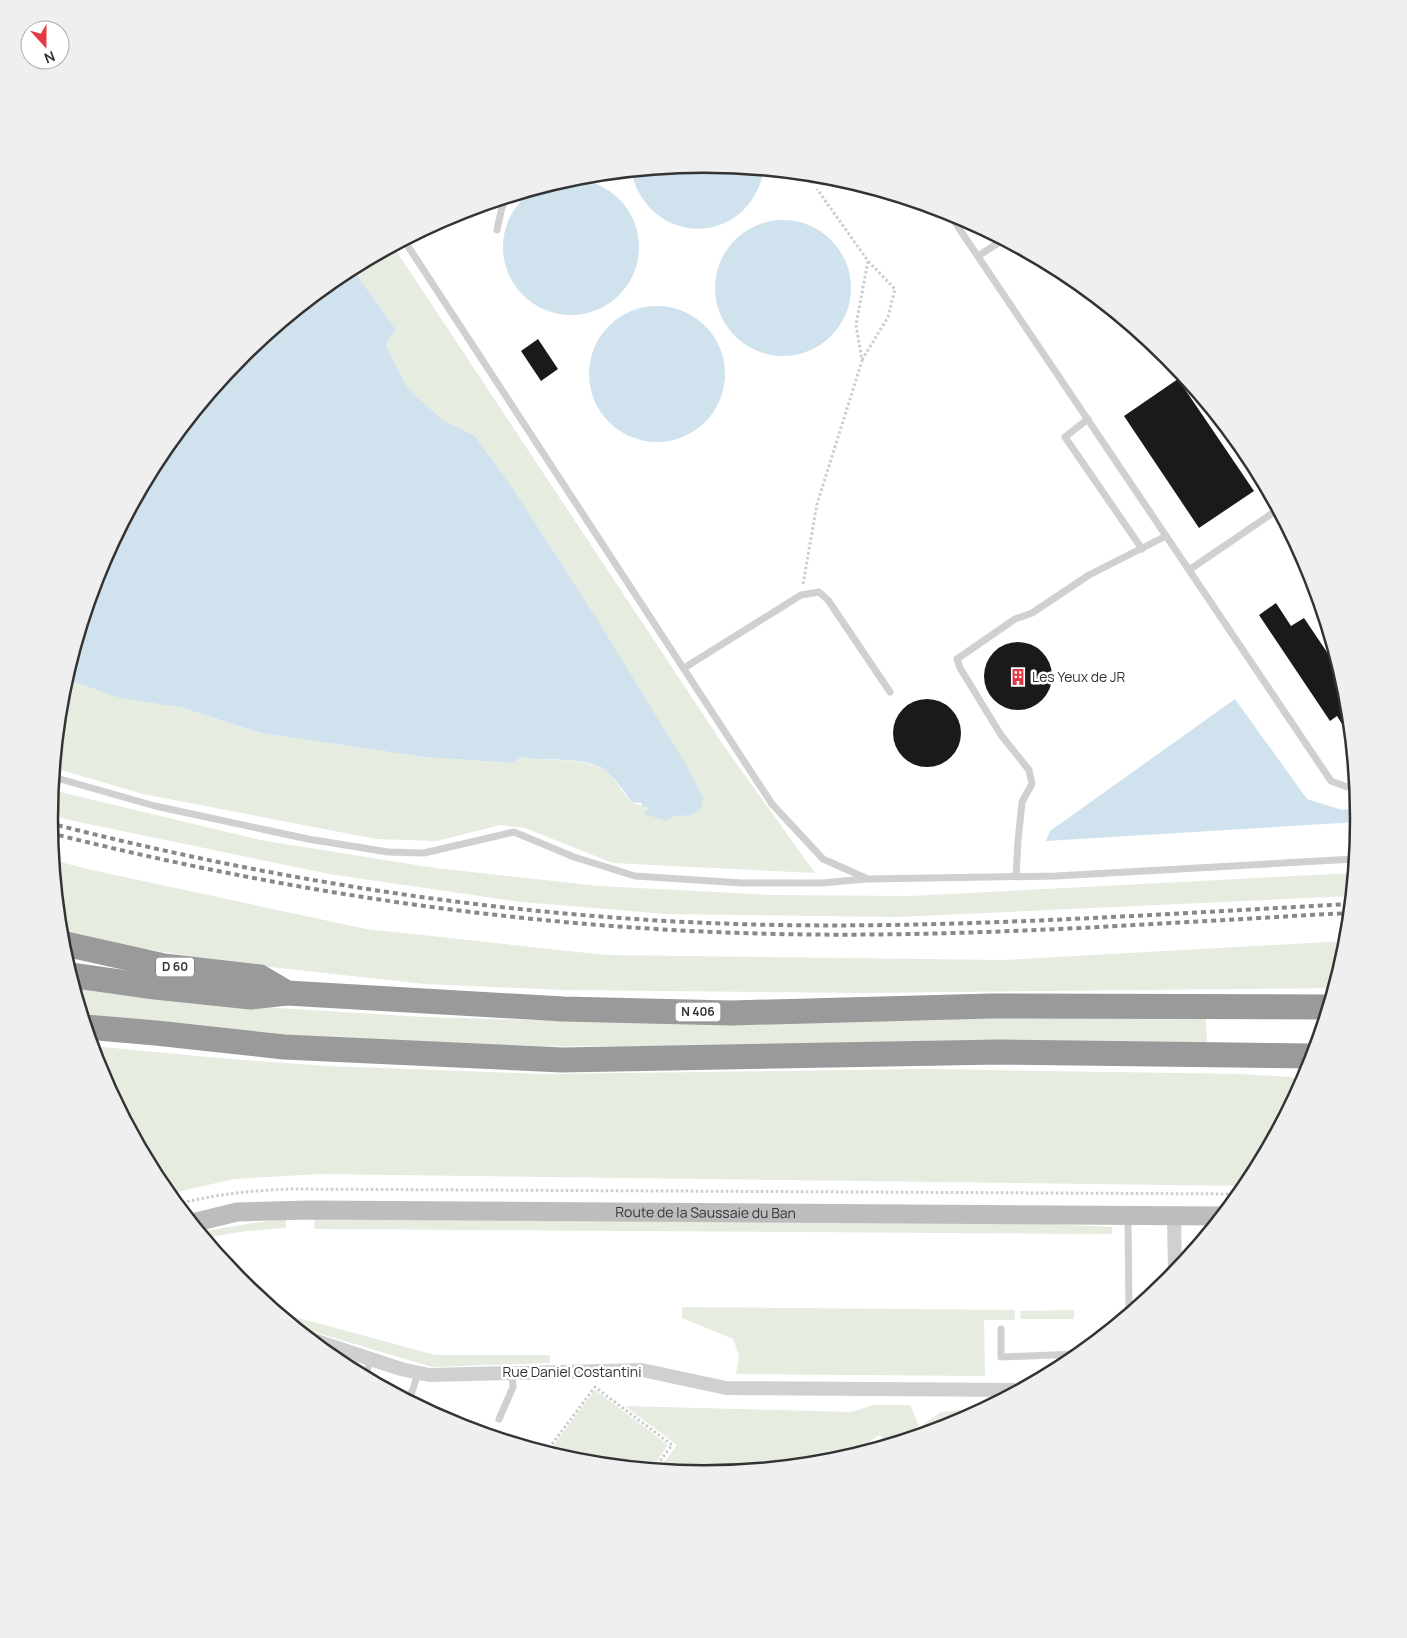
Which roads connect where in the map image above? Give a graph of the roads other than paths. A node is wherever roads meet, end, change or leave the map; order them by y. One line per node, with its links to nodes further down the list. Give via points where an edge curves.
1 (504, 205): 3 (lane)
2 (957, 225): 6 (lane)
3 (497, 230)
4 (996, 244): 6 (lane)
5 (408, 246): 12 (lane)
6 (978, 256): 7 (lane)
7 (1088, 419): 9 (lane); 10 (lane, via 1065,436)
8 (1272, 513): 11 (lane)
9 (1166, 536): 10 (lane); 11 (lane)
10 (1142, 549): 17 (lane, via 1089,575 1032,613 1015,619 957,659 1000,735 1029,770 1032,784 1022,802)
11 (1189, 570): 15 (lane, via 1331,781)
12 (684, 668): 13 (lane, via 801,595 819,592 828,600); 18 (lane, via 772,804 823,859)
13 (890, 692)
14 (59, 779): 18 (lane, via 155,806 308,839 388,852 424,853 514,832 574,857 635,876 742,884)
15 (1348, 787)
16 (1348, 859): 17 (lane)
17 (1016, 876): 18 (lane)
18 (868, 879)
19 (70, 945): 21 (highway, D 60, via 164,966 260,977)
20 (78, 976): 21 (highway, N 406, via 251,997)
21 (287, 993): 22 (highway, N 406, via 563,1009 721,1013 991,1006)
22 (1321, 1006)
23 (92, 1028): 24 (highway, via 284,1047 562,1060 1000,1052)
24 (1304, 1056)
25 (1128, 1216): 26 (main road, Route de la Saussaie du Ban); 28 (main road, Route de la Saussaie du Ban, via 309,1210 237,1212); 30 (lane)
26 (1174, 1216): 27 (main road, Route de la Saussaie du Ban); 29 (street)
27 (1213, 1216)
28 (199, 1221)
29 (1175, 1260)
30 (1129, 1305)
31 (1001, 1329): 33 (lane, via 1001,1357)
32 (330, 1345): 34 (street, Rue Daniel Costantini)
33 (1064, 1355)
34 (371, 1359): 35 (lane); 37 (street, Rue Daniel Costantini)
35 (367, 1370)
36 (512, 1372): 37 (street, Rue Daniel Costantini); 38 (street, Rue Daniel Costantini, via 642,1370 726,1388); 40 (lane, via 513,1387)
37 (418, 1373): 39 (lane)
38 (1004, 1390)
39 (410, 1394)
40 (498, 1419)

